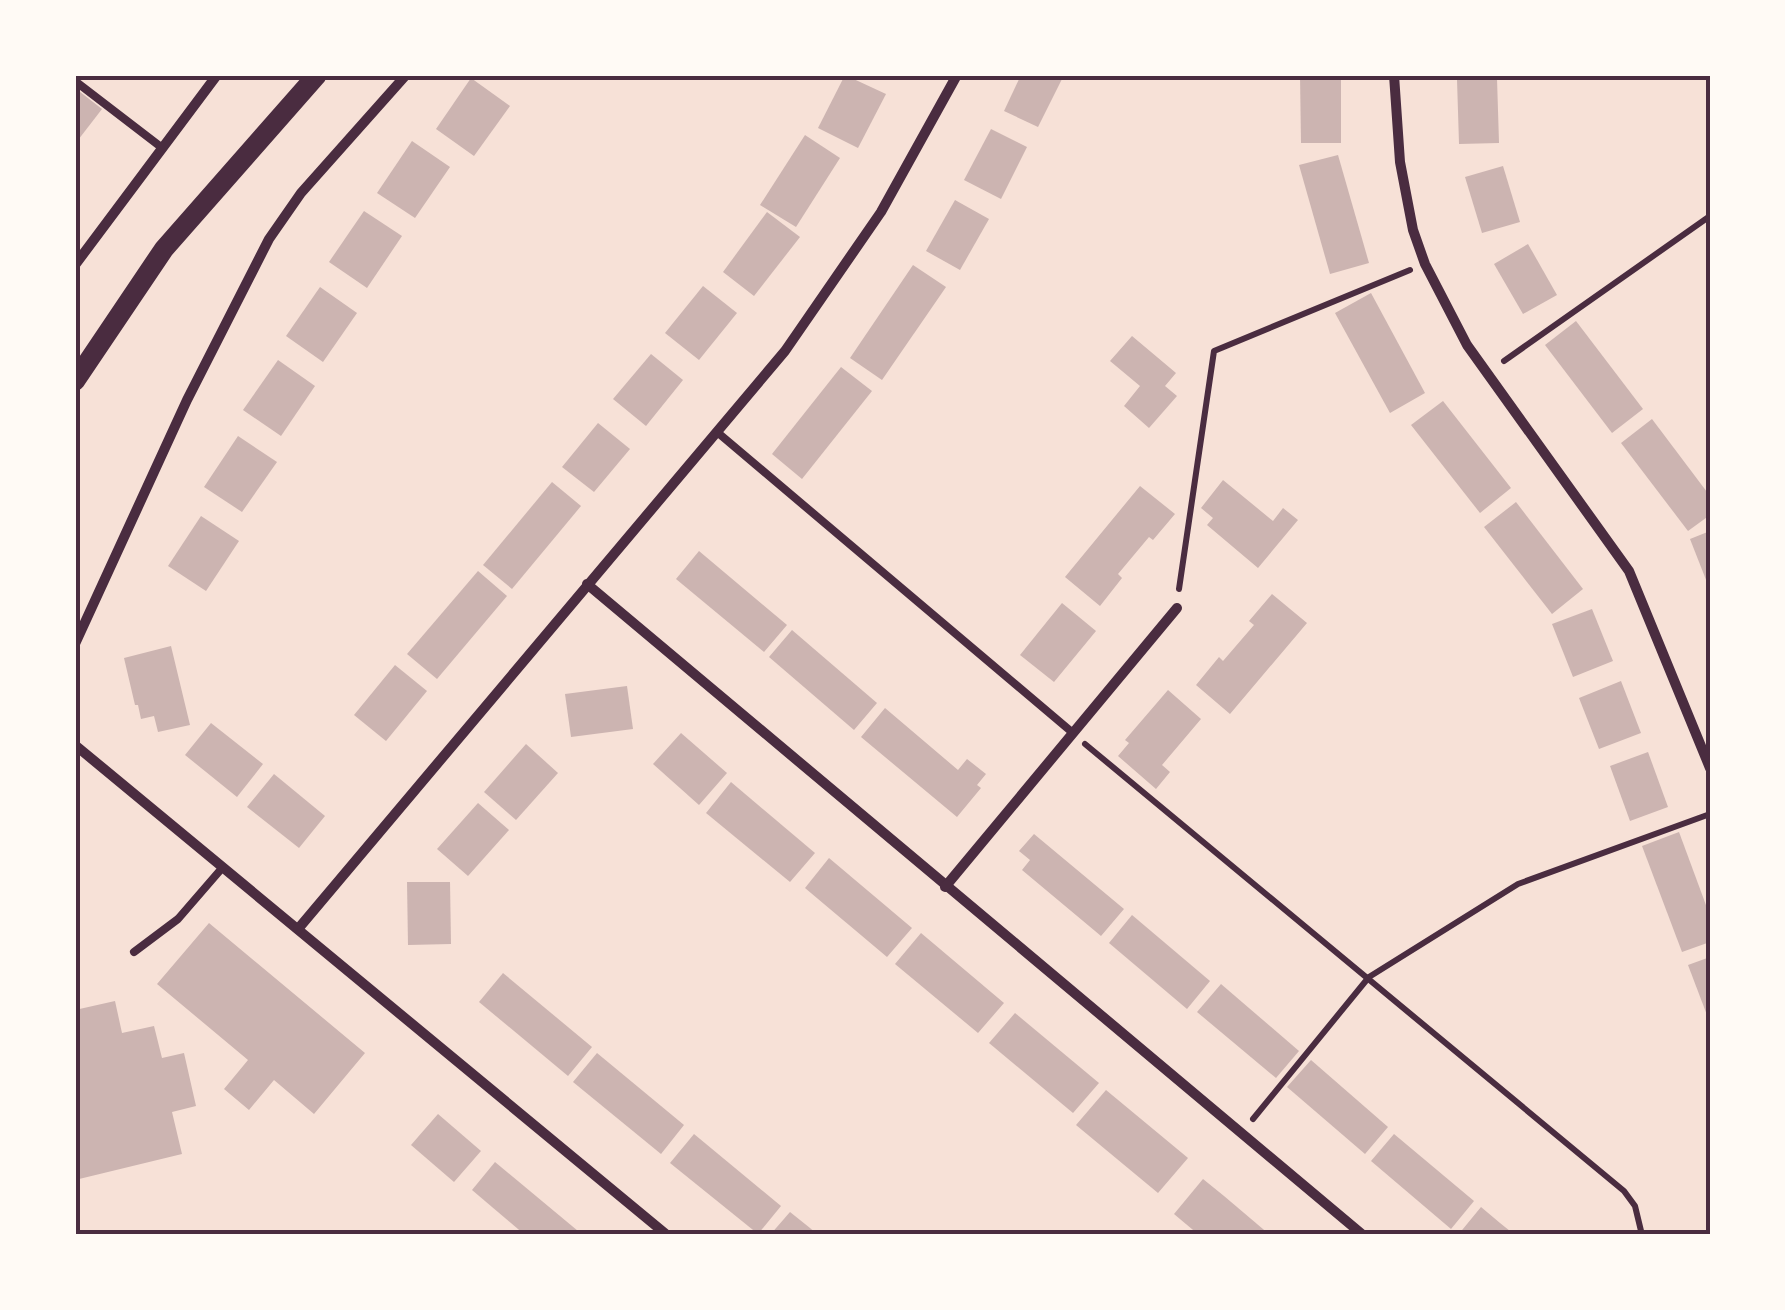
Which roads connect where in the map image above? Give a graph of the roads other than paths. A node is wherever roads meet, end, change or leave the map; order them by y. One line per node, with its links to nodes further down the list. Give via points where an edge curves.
1 (216, 75): 7 (street)
2 (317, 75): 9 (main road, via 164,250)
3 (406, 75): 13 (street, via 313,179 270,239)
4 (957, 75): 10 (street, via 841,274)
5 (1394, 75): 16 (street, via 1400,162 1425,264 1486,373 1629,571)
6 (75, 80): 7 (lane)
7 (161, 147): 8 (street)
8 (75, 265)
9 (75, 380)
10 (717, 432): 11 (street); 14 (lane)
11 (586, 584): 18 (street); 19 (street)
12 (1177, 608): 14 (street)
13 (75, 644)
14 (1073, 734): 18 (street)
15 (75, 745): 17 (street)
16 (1710, 768)
17 (223, 867): 19 (street); 20 (lane, via 178,919)
18 (945, 886): 22 (street)
19 (298, 928): 21 (street)
20 (134, 952)
21 (667, 1235)
22 (1363, 1235)

